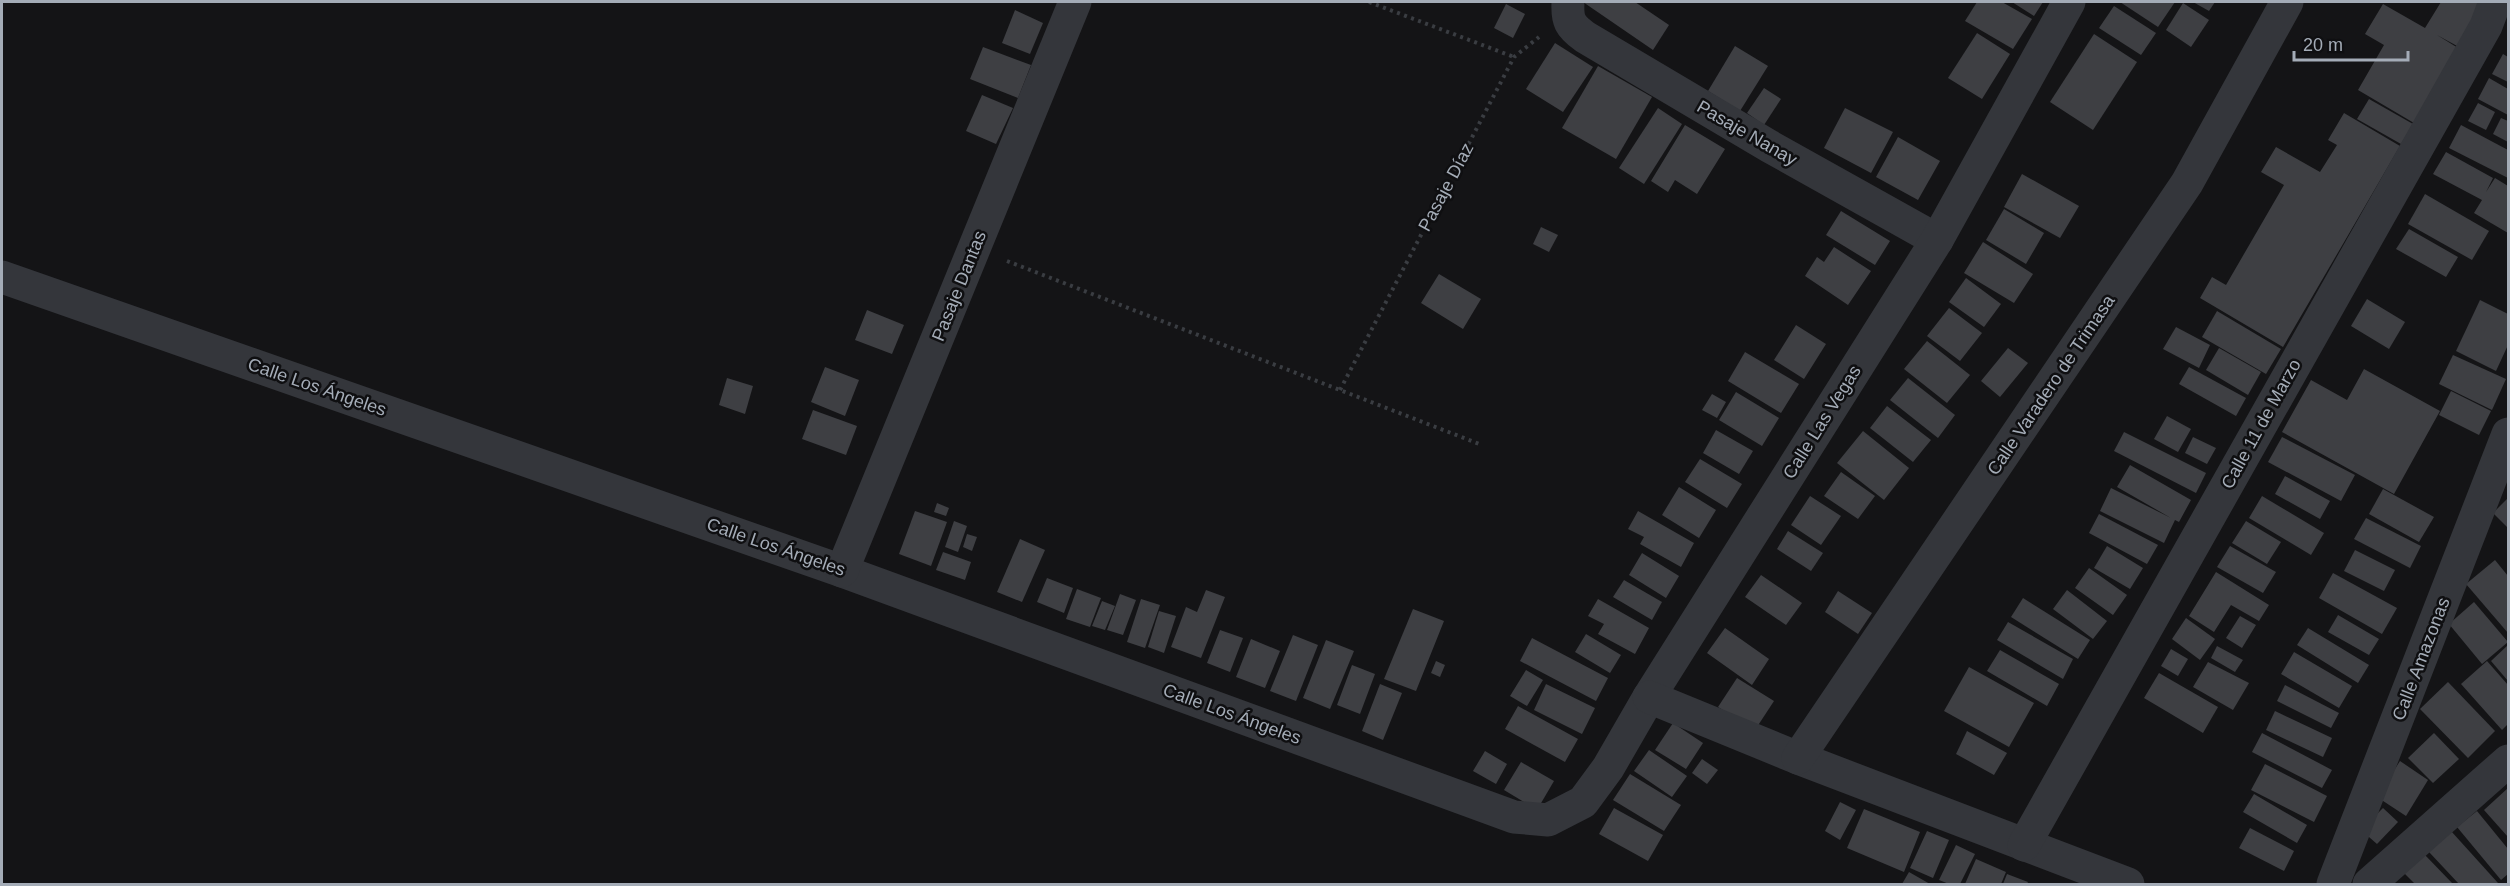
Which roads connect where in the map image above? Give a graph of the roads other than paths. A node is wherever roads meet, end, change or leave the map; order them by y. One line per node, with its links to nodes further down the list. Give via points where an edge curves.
1 (1075, 2): 9 (street, Pasaje Dantas)
2 (2069, 2): 6 (street, Calle Las Vegas)
3 (2287, 2): 11 (street, Calle Varadero de Trimasa, via 2187,183)
4 (2495, 2): 14 (street, Calle 11 de Marzo, via 2486,26)
5 (1568, 8): 6 (street, Pasaje Nanay, via 1572,27 1585,37)
6 (1937, 240): 10 (street, Calle Las Vegas)
7 (2, 277): 9 (street, Calle Los Ángeles)
8 (2508, 434): 16 (street, Calle Amazonas)
9 (842, 571): 13 (street, Calle Los Ángeles, via 1514,817)
10 (1649, 697): 11 (street); 13 (street, Calle Las Vegas, via 1608,768 1583,802)
11 (1798, 758): 14 (street)
12 (2508, 761): 17 (street)
13 (1548, 820)
14 (2024, 845): 15 (street)
15 (2128, 885)
16 (2333, 885)
17 (2368, 885)

